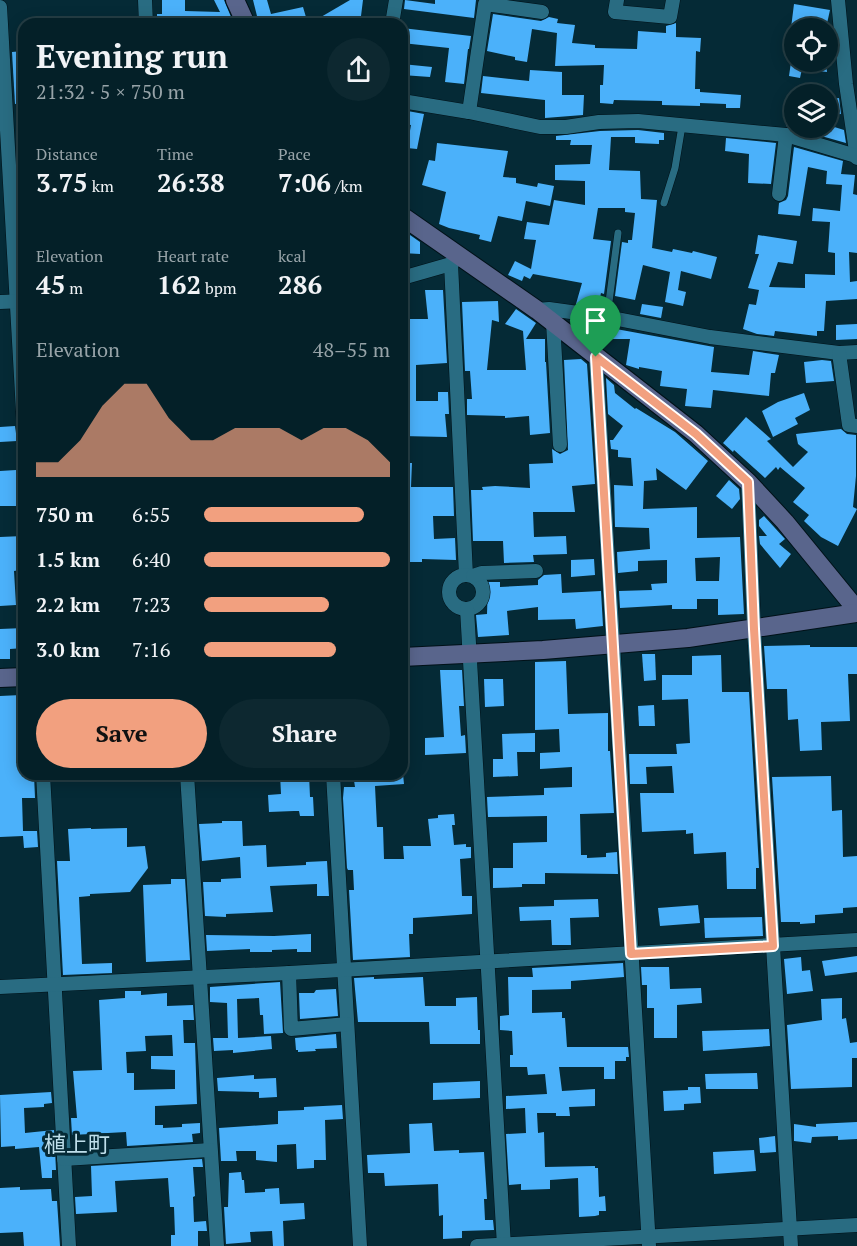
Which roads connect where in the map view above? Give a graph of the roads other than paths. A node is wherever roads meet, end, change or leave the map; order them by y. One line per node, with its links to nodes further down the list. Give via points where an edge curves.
1 (145, 0): 9 (street)
2 (235, 0): 10 (street)
3 (396, 0): 11 (street)
4 (617, 0): 5 (street, via 615,12 670,17)
5 (672, 0)
6 (838, 0): 18 (street)
7 (0, 7): 24 (street)
8 (542, 12): 13 (street, via 485,4)
9 (146, 18)
10 (243, 18)
11 (393, 18)
12 (408, 102): 13 (street)
13 (469, 112): 14 (street, via 540,127 639,121)
14 (682, 126): 15 (street); 20 (lane)
15 (784, 135)
16 (786, 138): 19 (street)
17 (796, 138): 18 (street)
18 (856, 157)
19 (779, 194)
20 (664, 203)
21 (408, 221): 23 (street)
22 (618, 233): 29 (lane)
23 (455, 260): 25 (street); 28 (street); 38 (street)
24 (18, 272)
25 (408, 276)
26 (18, 301): 27 (street)
27 (0, 302)
28 (537, 310): 29 (street); 30 (street)
29 (607, 317): 31 (street, via 710,336)
30 (553, 322): 33 (street); 35 (street)
31 (838, 352): 32 (street); 34 (street, via 849,425)
32 (857, 352)
33 (596, 357): 36 (street, via 696,434); 42 (street)
34 (857, 426)
35 (560, 445)
36 (748, 482): 40 (street); 41 (street)
37 (536, 571): 38 (street)
38 (469, 575): 39 (street, via 482,585 483,597); 39 (street, via 453,581 449,594 455,605)
39 (467, 609): 43 (street)
40 (857, 611): 41 (street)
41 (754, 629): 42 (street); 51 (street)
42 (614, 645): 43 (street); 52 (street)
43 (470, 654): 44 (street); 53 (street)
44 (408, 657)
45 (18, 676): 46 (street)
46 (0, 678)
47 (43, 780): 57 (street)
48 (187, 780): 56 (street)
49 (333, 780): 54 (street)
50 (857, 940): 51 (street)
51 (773, 946): 52 (street); 63 (street)
52 (631, 954): 53 (street); 64 (street)
53 (487, 961): 54 (street); 65 (street)
54 (344, 969): 55 (street); 59 (street)
55 (289, 973): 56 (street); 59 (street, via 291,1029)
56 (199, 978): 57 (street); 60 (street)
57 (53, 984): 58 (street); 61 (street)
58 (0, 987)
59 (347, 1024): 68 (street)
60 (210, 1150): 61 (street); 67 (street)
61 (64, 1159): 66 (street)
62 (857, 1225): 63 (street)
63 (789, 1229): 64 (street); 70 (street)
64 (649, 1241): 65 (street)
65 (504, 1245): 69 (street)
66 (69, 1246)
67 (217, 1246)
68 (360, 1246)
69 (477, 1246)
70 (790, 1246)

